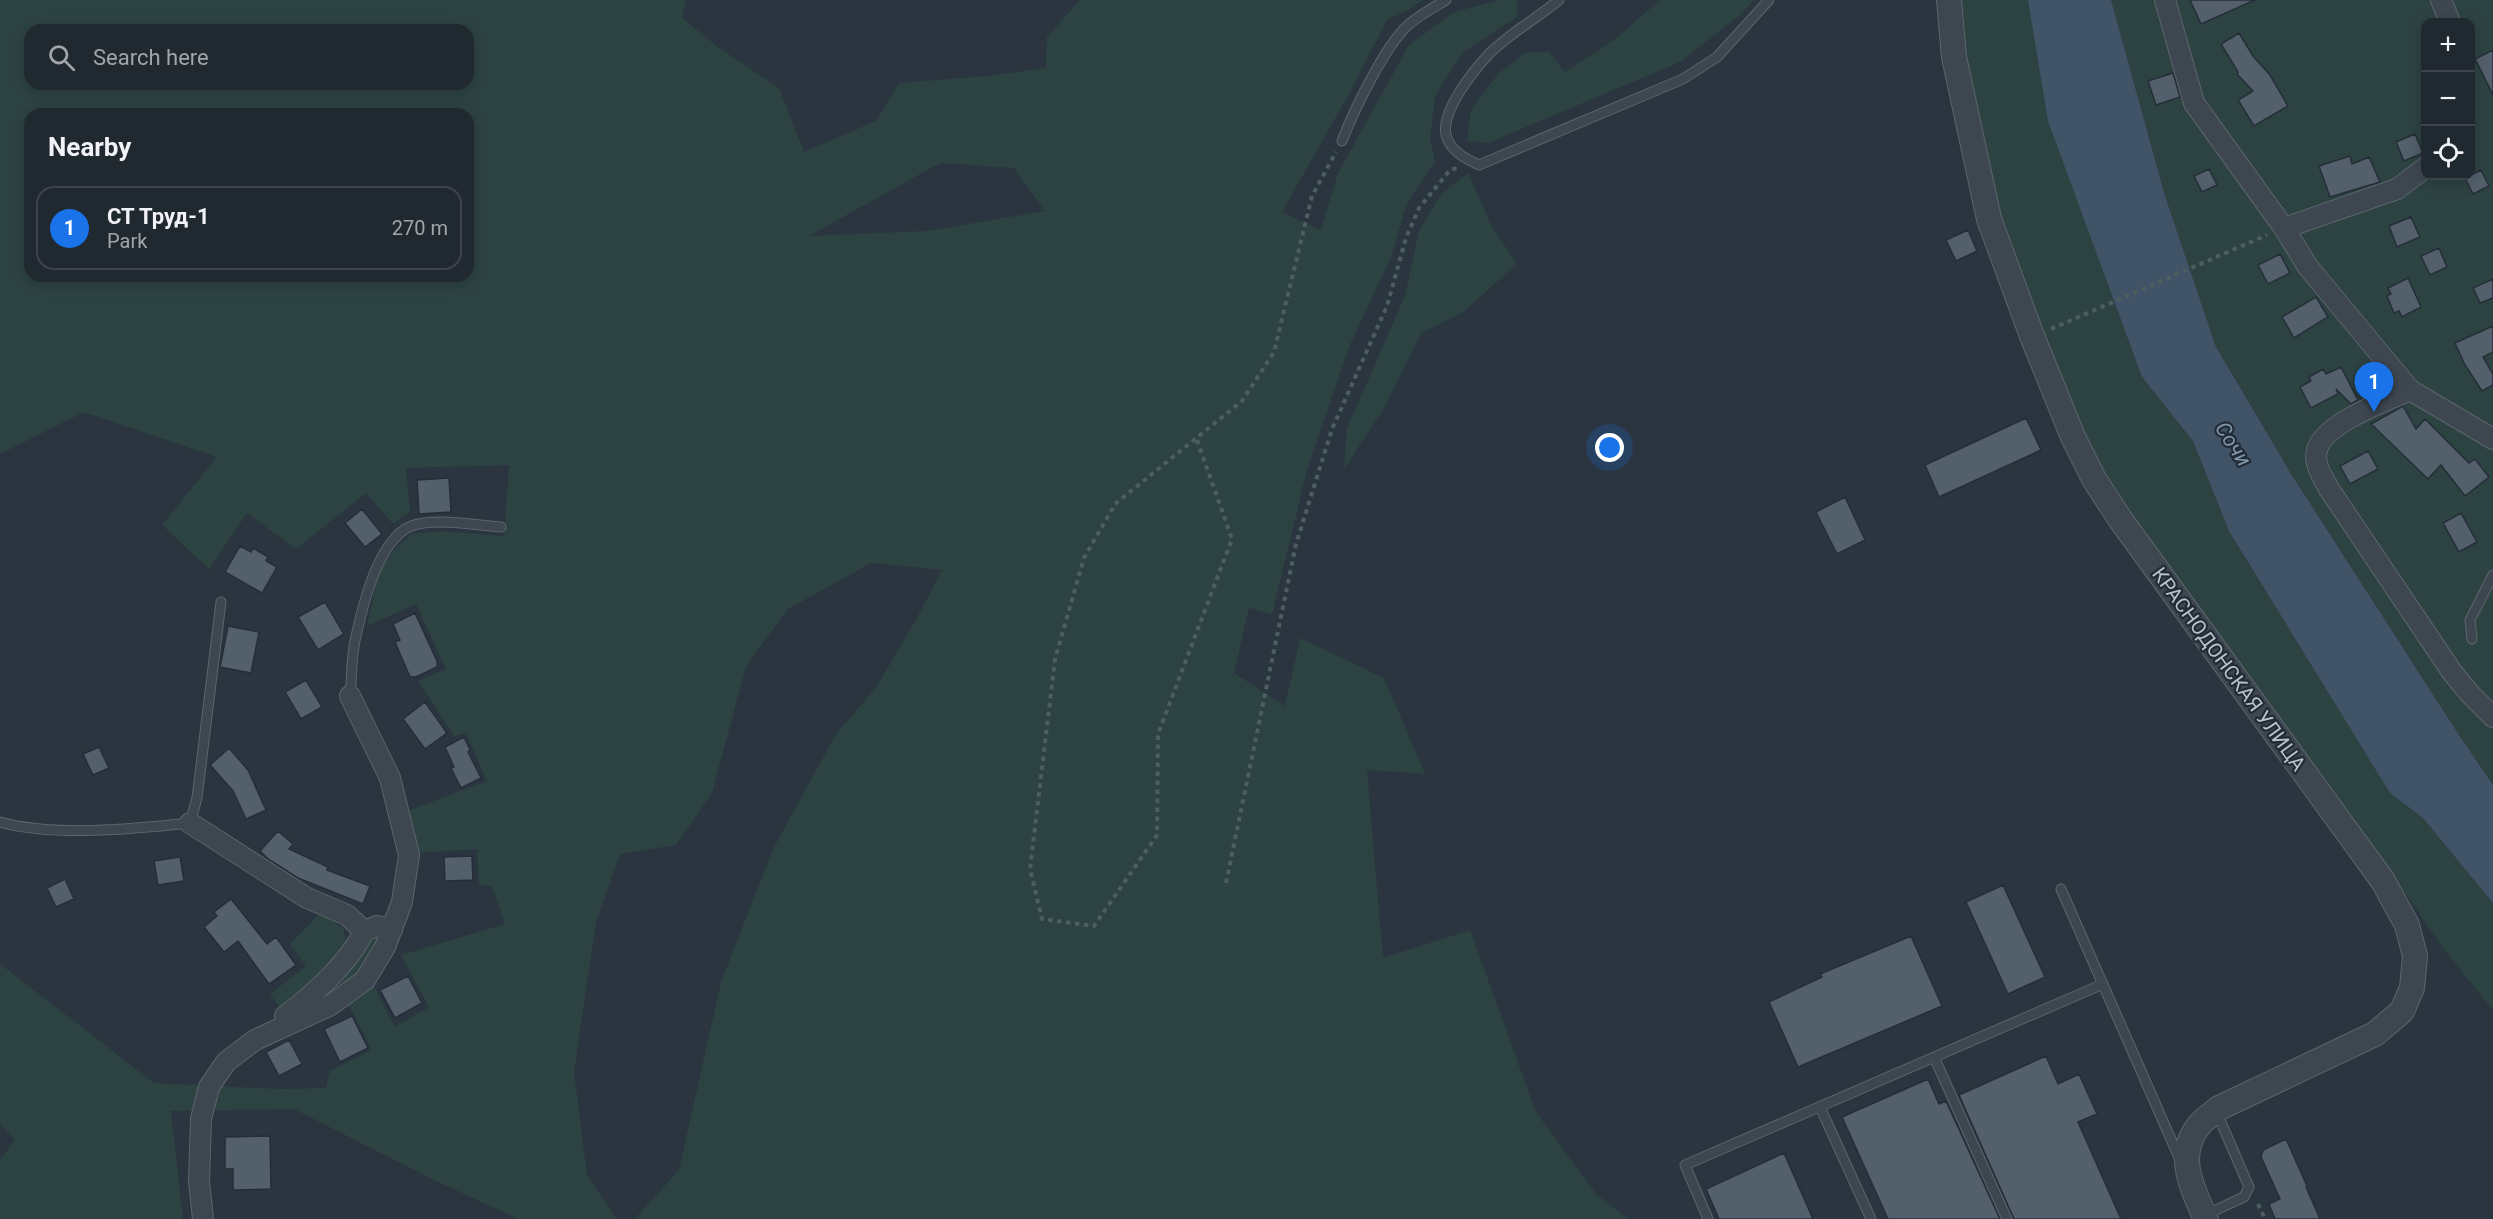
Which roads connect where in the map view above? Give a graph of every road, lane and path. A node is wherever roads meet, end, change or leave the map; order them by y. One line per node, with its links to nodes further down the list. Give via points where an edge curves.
1 (1446, 0): 8 (lane, via 1406,28 1379,67)
2 (1559, 0): 9 (lane, via 1489,54 1449,111 1446,134 1452,146)
3 (1769, 0): 9 (lane, via 1717,57 1683,79)
4 (1949, 0): 32 (street, КРАСНОДОНСКАЯ УЛИЦА, via 1954,57 1989,219 2073,437 2120,519 2383,881 2407,925 2415,956 2412,988 2402,1011 2375,1034)
5 (2165, 0): 11 (street, via 2194,103)
6 (2441, 0): 7 (street)
7 (2448, 18)
8 (1342, 141): 15 (path, via 1312,196 1274,352 1242,401)
9 (1479, 165): 24 (path, via 1450,170 1419,208 1406,238 1387,306 1332,429 1296,544)
10 (2421, 171): 11 (street, via 2397,189)
11 (2284, 228): 12 (path); 13 (street, via 2308,267)
12 (2043, 332)
13 (2410, 390): 14 (street); 21 (street, via 2328,432 2317,450 2318,470 2452,672)
14 (2493, 439)
15 (1197, 440): 15 (path, via 1115,504 1084,558 1055,659 1030,869 1042,919 1094,926 1157,835 1158,734 1232,539)
16 (501, 527): 20 (lane, via 417,524 403,530 373,574 354,642)
17 (2493, 575): 19 (lane, via 2470,620)
18 (221, 602): 23 (lane, via 197,798)
19 (2472, 639)
20 (351, 696): 26 (street, via 390,778 409,855 402,902)
21 (2493, 717)
22 (0, 822): 23 (lane, via 25,829)
23 (190, 824): 27 (street, via 306,898 347,915)
24 (1226, 883)
25 (2061, 890): 28 (lane)
26 (392, 930): 27 (street, via 377,926); 29 (street, via 365,980 332,1005)
27 (364, 931): 29 (street, via 358,944 309,998)
28 (2103, 984): 30 (lane); 33 (lane)
29 (255, 1040): 36 (street, via 226,1062 209,1087 201,1119 199,1181)
30 (1934, 1057): 31 (lane); 39 (lane)
31 (1820, 1107): 37 (lane, via 1684,1165); 38 (lane)
32 (2216, 1111): 33 (street, КРАСНОДОНСКАЯ УЛИЦА, via 2201,1124 2188,1145 2186,1168); 35 (lane, via 2249,1187 2244,1197)
33 (2193, 1189): 35 (street, КРАСНОДОНСКАЯ УЛИЦА)
34 (2258, 1204): 40 (path)
35 (2206, 1217)
36 (203, 1219)
37 (1708, 1219)
38 (1871, 1219)
39 (2007, 1219)
40 (2265, 1219)

